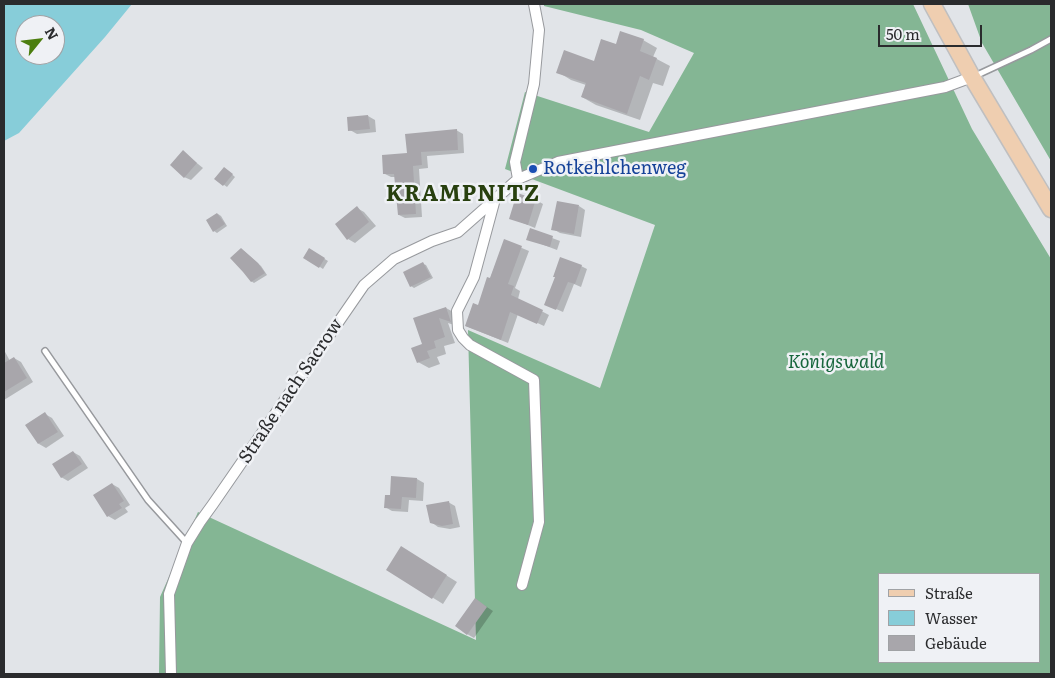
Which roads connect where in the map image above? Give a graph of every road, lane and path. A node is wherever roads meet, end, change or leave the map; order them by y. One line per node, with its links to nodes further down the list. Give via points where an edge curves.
1 (534, 4): 5 (street, via 539,30 534,84 515,162)
2 (932, 4): 4 (main road)
3 (1051, 38): 4 (lane)
4 (972, 77): 5 (street, via 936,89 558,162); 7 (main road)
5 (518, 180): 6 (street, Straße nach Sacrow)
6 (496, 198): 9 (street, Straße nach Sacrow, via 458,232 394,259 364,285); 10 (street, via 474,277 457,311 458,330 470,345 534,380 539,522)
7 (1051, 209)
8 (45, 351): 9 (lane, via 148,500)
9 (187, 543): 11 (street, Straße nach Sacrow, via 169,594)
10 (522, 584)
11 (171, 674)

